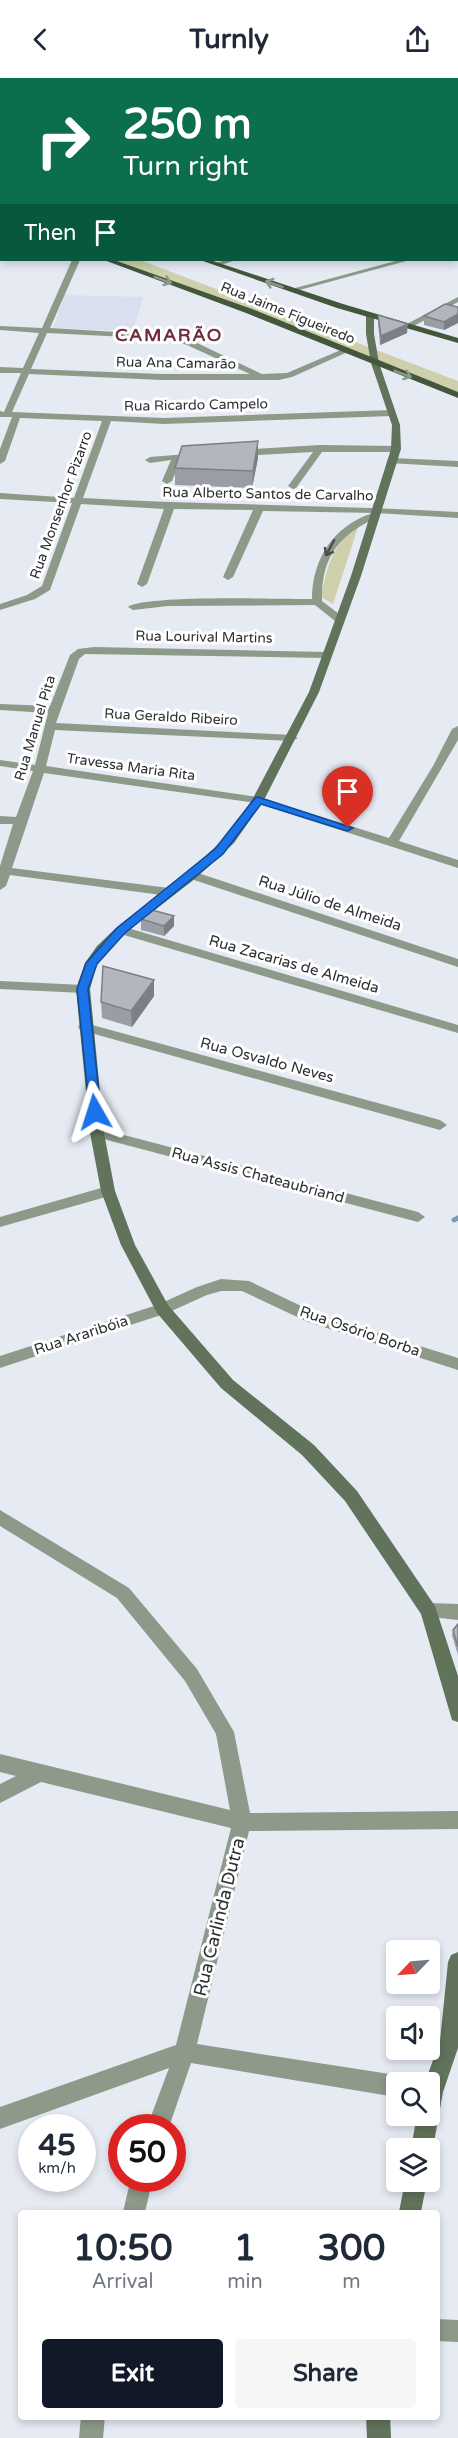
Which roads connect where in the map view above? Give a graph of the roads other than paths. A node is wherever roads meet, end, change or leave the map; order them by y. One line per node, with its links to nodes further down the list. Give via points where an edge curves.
1 (76, 261): 12 (street)
2 (111, 261): 14 (main road, Rua Jaime Figueiredo, one-way to 14)
3 (208, 261): 6 (main road)
4 (228, 261): 6 (street)
5 (402, 261): 7 (street)
6 (218, 264): 7 (main road, one-way to 6)
7 (292, 290): 9 (main road)
8 (458, 299): 10 (street)
9 (370, 315): 10 (main road); 15 (main road)
10 (407, 326): 13 (main road)
11 (0, 328): 12 (street)
12 (45, 330): 17 (street); 18 (street, via 179,339)
13 (458, 341)
14 (346, 351): 15 (main road, Rua Jaime Figueiredo); 18 (street, Rua Ana Camarão, via 289,375)
15 (375, 363): 19 (main road, Rua Jaime Figueiredo, one-way to 19); 20 (main road)
16 (0, 370): 17 (street, Rua Ana Camarão)
17 (26, 372): 18 (street, Rua Ana Camarão); 21 (street)
18 (260, 376)
19 (458, 395)
20 (392, 413): 22 (street, Rua Ricardo Campelo); 26 (main road, via 396,425)
21 (8, 414): 22 (street, Rua Ricardo Campelo); 29 (street)
22 (107, 420): 34 (street, Rua Monsenhor Pizarro)
23 (320, 448): 24 (street); 26 (street); 32 (street)
24 (224, 454)
25 (212, 455): 27 (street)
26 (394, 455): 30 (street); 37 (main road)
27 (177, 457): 28 (street); 31 (street)
28 (150, 459)
29 (0, 461)
30 (458, 464)
31 (167, 481)
32 (292, 486)
33 (0, 496): 34 (street, Rua Alberto Santos de Carvalho)
34 (76, 500): 35 (street, Rua Alberto Santos de Carvalho); 42 (street, Rua Monsenhor Pizarro, via 46,588)
35 (170, 506): 36 (street, Rua Alberto Santos de Carvalho); 40 (street)
36 (259, 508): 37 (street, Rua Alberto Santos de Carvalho); 39 (street)
37 (374, 513): 38 (street, Rua Alberto Santos de Carvalho); 41 (street, one-way to 41, via 336,538 327,551 318,581); 44 (main road)
38 (458, 515)
39 (228, 577)
40 (142, 584)
41 (317, 602): 43 (street, via 168,603); 44 (street)
42 (0, 607)
43 (133, 607)
44 (339, 619): 46 (main road)
45 (82, 651): 46 (street, Rua Lourival Martins); 48 (street, Rua Manuel Pita, via 74,657)
46 (326, 655): 51 (main road)
47 (0, 707): 48 (street)
48 (54, 710): 49 (street, Rua Manuel Pita)
49 (49, 726): 51 (street, Rua Geraldo Ribeiro); 53 (street, Rua Manuel Pita)
50 (458, 729): 57 (street)
51 (292, 738): 54 (main road)
52 (0, 763): 53 (street, Travessa Maria Rita)
53 (40, 768): 54 (street, Travessa Maria Rita); 56 (street, Rua Manuel Pita)
54 (258, 800): 57 (street, Travessa Maria Rita); 60 (main road, via 230,840)
55 (0, 820): 56 (street)
56 (20, 821): 59 (street, Rua Manuel Pita)
57 (393, 842): 58 (street, Travessa Maria Rita)
58 (458, 864)
59 (2, 870): 61 (street, Rua Manuel Pita); 62 (street)
60 (192, 875): 62 (main road); 64 (street, Rua Júlio de Almeida)
61 (0, 886)
62 (169, 892): 63 (main road)
63 (121, 930): 66 (main road, via 91,963); 68 (street, Rua Zacarias de Almeida)
64 (458, 963)
65 (0, 985): 66 (street)
66 (82, 989): 67 (main road)
67 (85, 1027): 69 (street, Rua Osvaldo Neves); 70 (main road)
68 (458, 1029)
69 (440, 1125)
70 (97, 1133): 71 (main road); 72 (street, Rua Assis Chateaubriand)
71 (108, 1191): 73 (street); 74 (main road, via 128,1245)
72 (418, 1217)
73 (0, 1222)
74 (162, 1309): 75 (street, Rua Araribóia); 76 (street, Rua Osório Borba, via 221,1285 244,1285 313,1318); 78 (main road, via 227,1384 308,1449 351,1496)
75 (0, 1362)
76 (458, 1364)
77 (5, 1524): 85 (street, Rua Carlinda Dutra, via 123,1593 191,1675 225,1732)
78 (429, 1611): 79 (street); 80 (main road)
79 (458, 1612)
80 (458, 1713)
81 (0, 1763): 82 (street)
82 (37, 1774): 83 (street); 85 (street)
83 (0, 1794)
84 (458, 1820): 85 (street)
85 (242, 1822): 88 (street, Rua Carlinda Dutra)
86 (458, 1962): 87 (main road)
87 (454, 2040): 89 (main road)
88 (186, 2052): 90 (street); 91 (street, Rua Carlinda Dutra); 92 (street)
89 (440, 2074)
90 (386, 2084)
91 (163, 2114)
92 (0, 2118)
93 (139, 2192): 95 (street)
94 (414, 2192): 96 (main road)
95 (134, 2210)
96 (410, 2210)
97 (440, 2330): 98 (street)
98 (458, 2331)
99 (93, 2420): 101 (street)
100 (378, 2420): 102 (main road)
101 (91, 2438)
102 (379, 2438)

